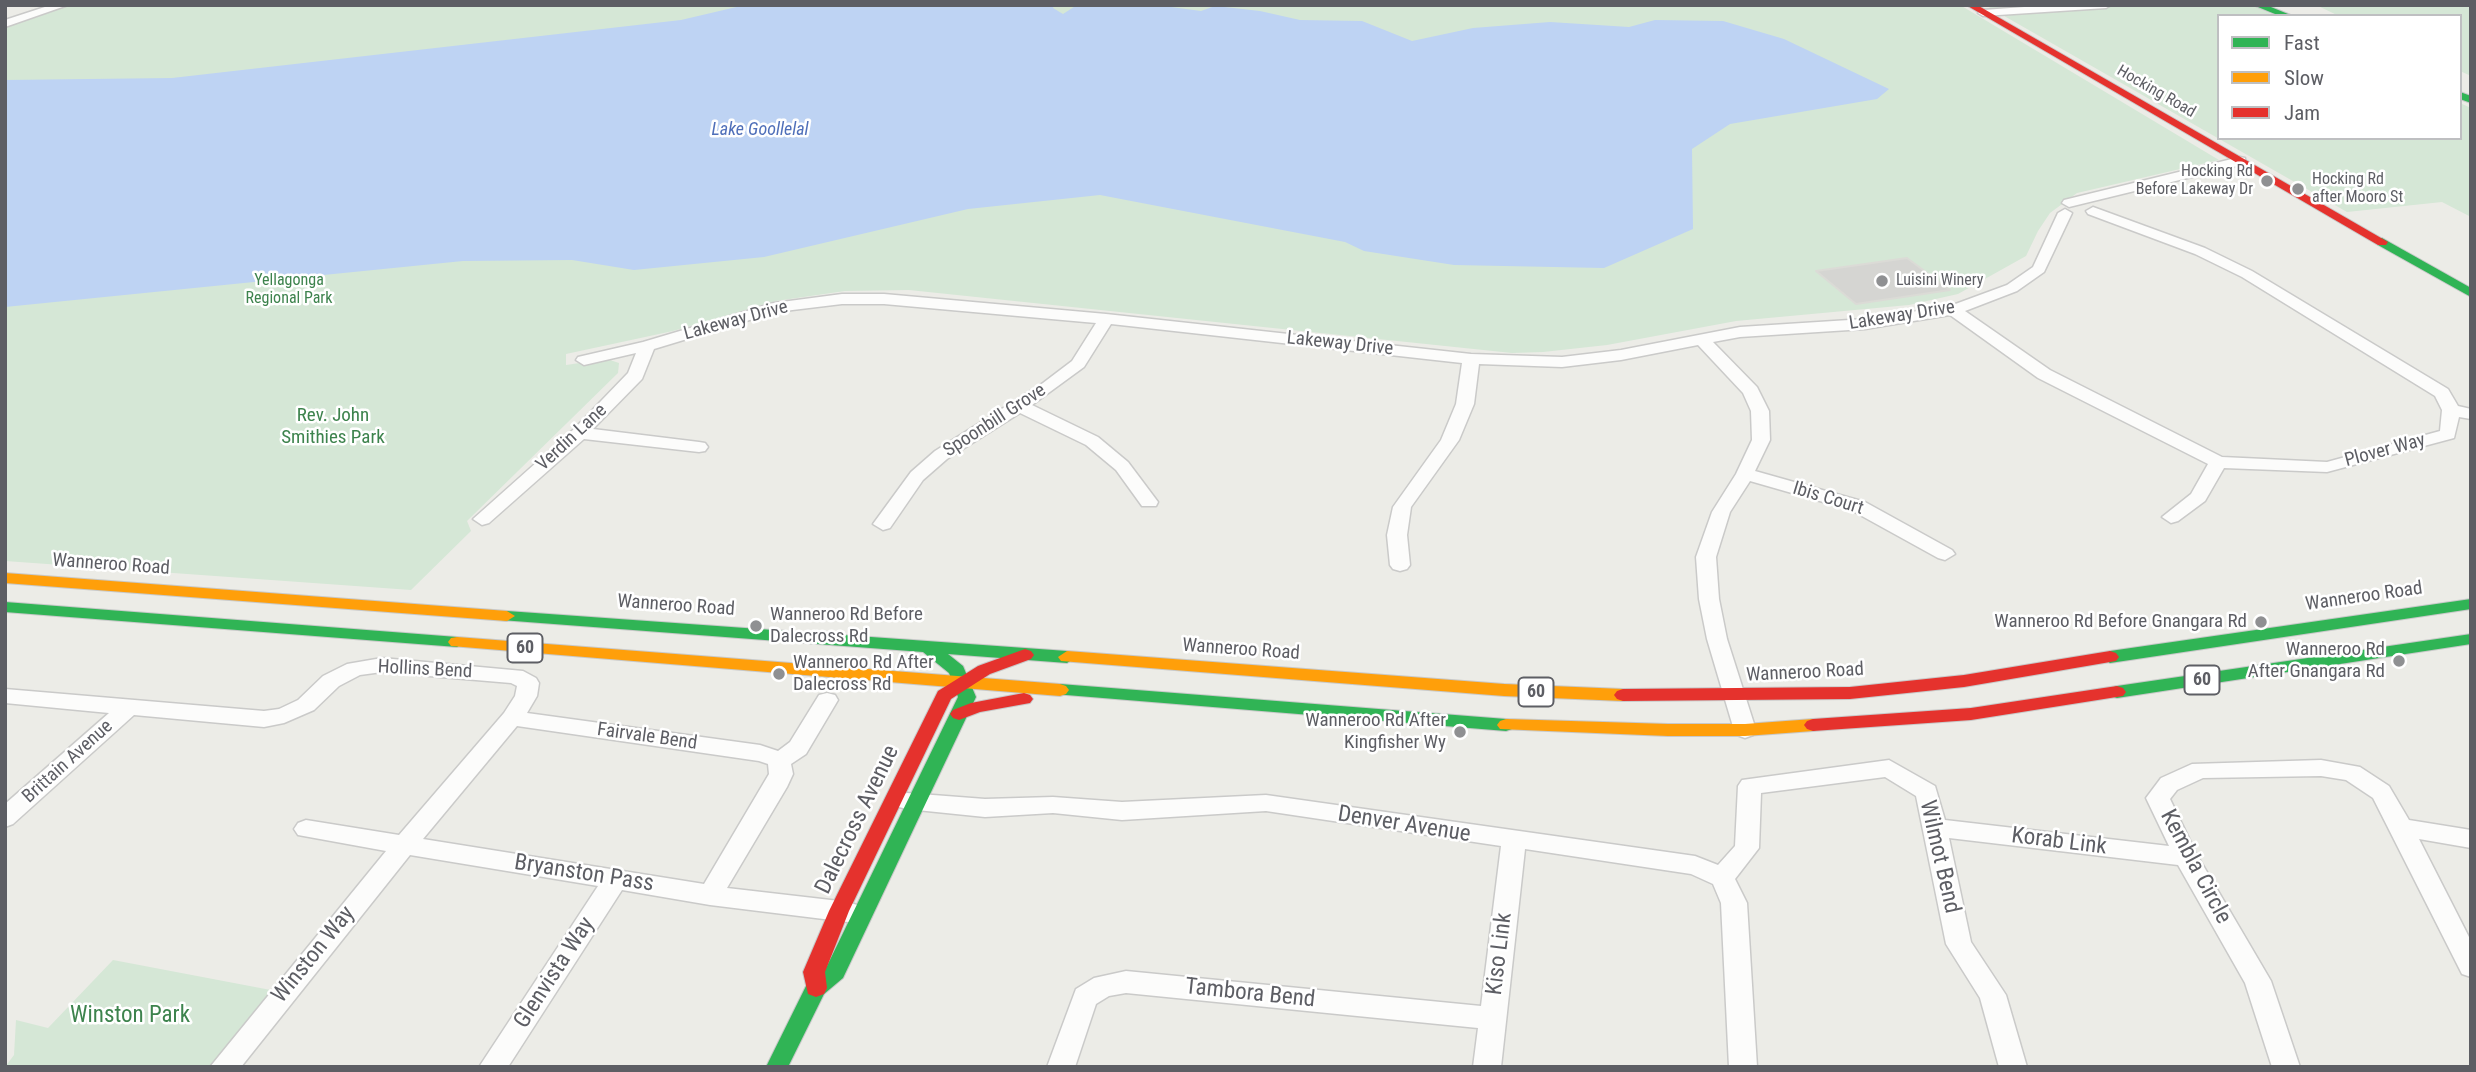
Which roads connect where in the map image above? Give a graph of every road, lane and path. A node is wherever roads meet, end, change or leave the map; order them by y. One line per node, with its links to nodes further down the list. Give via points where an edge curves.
1 (63, 5): 10 (street)
2 (2106, 5): 6 (street)
3 (2257, 5): 7 (main road)
4 (2268, 5): 8 (main road)
5 (2288, 5): 9 (main road)
6 (1980, 11): 11 (main road, Hocking Road)
7 (2284, 14)
8 (2286, 14)
9 (2307, 14)
10 (5, 24)
11 (2244, 163): 12 (street); 13 (main road, Hocking Road)
12 (2080, 211): 14 (street, Lakeway Drive, via 2039,269 2012,288); 21 (street, via 2200,251 2247,274 2442,393)
13 (2471, 293)
14 (1953, 310): 16 (street, Lakeway Drive, via 1865,324); 25 (street, Plover Way, via 2044,374)
15 (1106, 318): 17 (street, Lakeway Drive, via 842,299 774,308); 18 (street, Lakeway Drive); 20 (street, Spoonbill Grove, via 1078,364)
16 (1701, 339): 18 (street, Lakeway Drive, via 1562,362); 26 (street, via 1751,391 1760,411 1761,440)
17 (647, 346): 19 (street, Lakeway Drive); 23 (street, Verdin Lane, via 636,375)
18 (1471, 359): 32 (street, via 1465,404 1450,440 1402,507 1396,535)
19 (584, 360)
20 (1020, 405): 27 (street, via 1092,441 1122,466); 30 (street, Spoonbill Grove, via 941,455 917,476)
21 (2451, 410): 22 (street); 25 (street, Plover Way, via 2448,434 2327,467)
22 (2471, 415)
23 (580, 433): 24 (street); 29 (street, Verdin Lane)
24 (699, 447)
25 (2218, 462): 28 (street, via 2198,497)
26 (1745, 474): 31 (street, Ibis Court, via 1858,506); 42 (street, via 1721,512 1706,557 1709,599)
27 (1149, 502)
28 (2171, 517)
29 (482, 519)
30 (883, 524)
31 (1945, 554)
32 (1401, 565)
33 (5, 578): 37 (main road, Wanneroo Road / 60)
34 (2471, 604): 42 (main road, Wanneroo Road / 60, via 1964,681 1850,693)
35 (5, 607): 39 (main road, 60)
36 (2466, 641): 47 (main road, 60, via 1971,714)
37 (928, 647): 38 (main road, Wanneroo Road / 60); 39 (main road, via 957,670)
38 (1025, 655): 39 (main road, Dalecross Avenue); 42 (main road, Wanneroo Road / 60, via 1504,690)
39 (964, 682): 40 (main road, 60); 45 (main road, Dalecross Avenue, via 967,697); 49 (main road, Dalecross Avenue, via 944,695)
40 (1067, 690): 45 (main road); 47 (main road, 60, via 1524,726)
41 (5, 696): 44 (street, Hollins Bend)
42 (1735, 697): 47 (street)
43 (827, 700): 48 (street, via 798,748)
44 (130, 706): 46 (street, Hollins Bend, via 264,719 284,716 306,705 331,681 355,669 382,665 515,676 528,682 526,696); 50 (street, Brittain Avenue)
45 (959, 714): 49 (main road, Dalecross Avenue)
46 (512, 718): 48 (street, Fairvale Bend, via 760,753); 56 (street, Hollins Bend)
47 (1745, 730)
48 (779, 761): 60 (street, via 781,774 775,787)
49 (904, 801): 55 (street, Denver Avenue, via 1122,811 1266,803); 61 (main road, Dalecross Avenue); 61 (main road, Dalecross Avenue)
50 (5, 818)
51 (1933, 827): 57 (street, Korab Link); 58 (street, Wilmot Bend, via 1927,792 1889,768 1750,786 1747,848); 71 (street, Wilmot Bend, via 1959,944 1993,995)
52 (2401, 827): 54 (street); 57 (street, Kembla Circle, via 2381,793 2352,773 2321,768 2200,770 2169,784 2158,797); 62 (street, Kembla Circle)
53 (306, 829): 56 (street, Bryanston Pass)
54 (2471, 839)
55 (1514, 841): 58 (street, Denver Avenue, via 1695,866); 64 (street, Kiso Link)
56 (405, 844): 59 (street, Bryanston Pass); 65 (street, Winston Way)
57 (2186, 857): 72 (street, Kembla Circle, via 2258,981)
58 (1721, 878): 70 (street, via 1734,903)
59 (616, 879): 60 (street, Bryanston Pass); 66 (street, Glenvista Way)
60 (710, 895): 61 (street, Bryanston Pass)
61 (850, 912): 63 (main road, Dalecross Avenue, via 814,972); 63 (main road, Dalecross Avenue, via 835,972)
62 (2471, 967)
63 (816, 988): 67 (main road, Dalecross Avenue)
64 (1492, 1018): 68 (street, Tambora Bend, via 1126,982 1103,986 1085,997); 69 (street, Kiso Link)
65 (224, 1067)
66 (493, 1067)
67 (776, 1067)
68 (1061, 1067)
69 (1487, 1067)
70 (1743, 1067)
71 (2013, 1067)
72 (2286, 1067)

